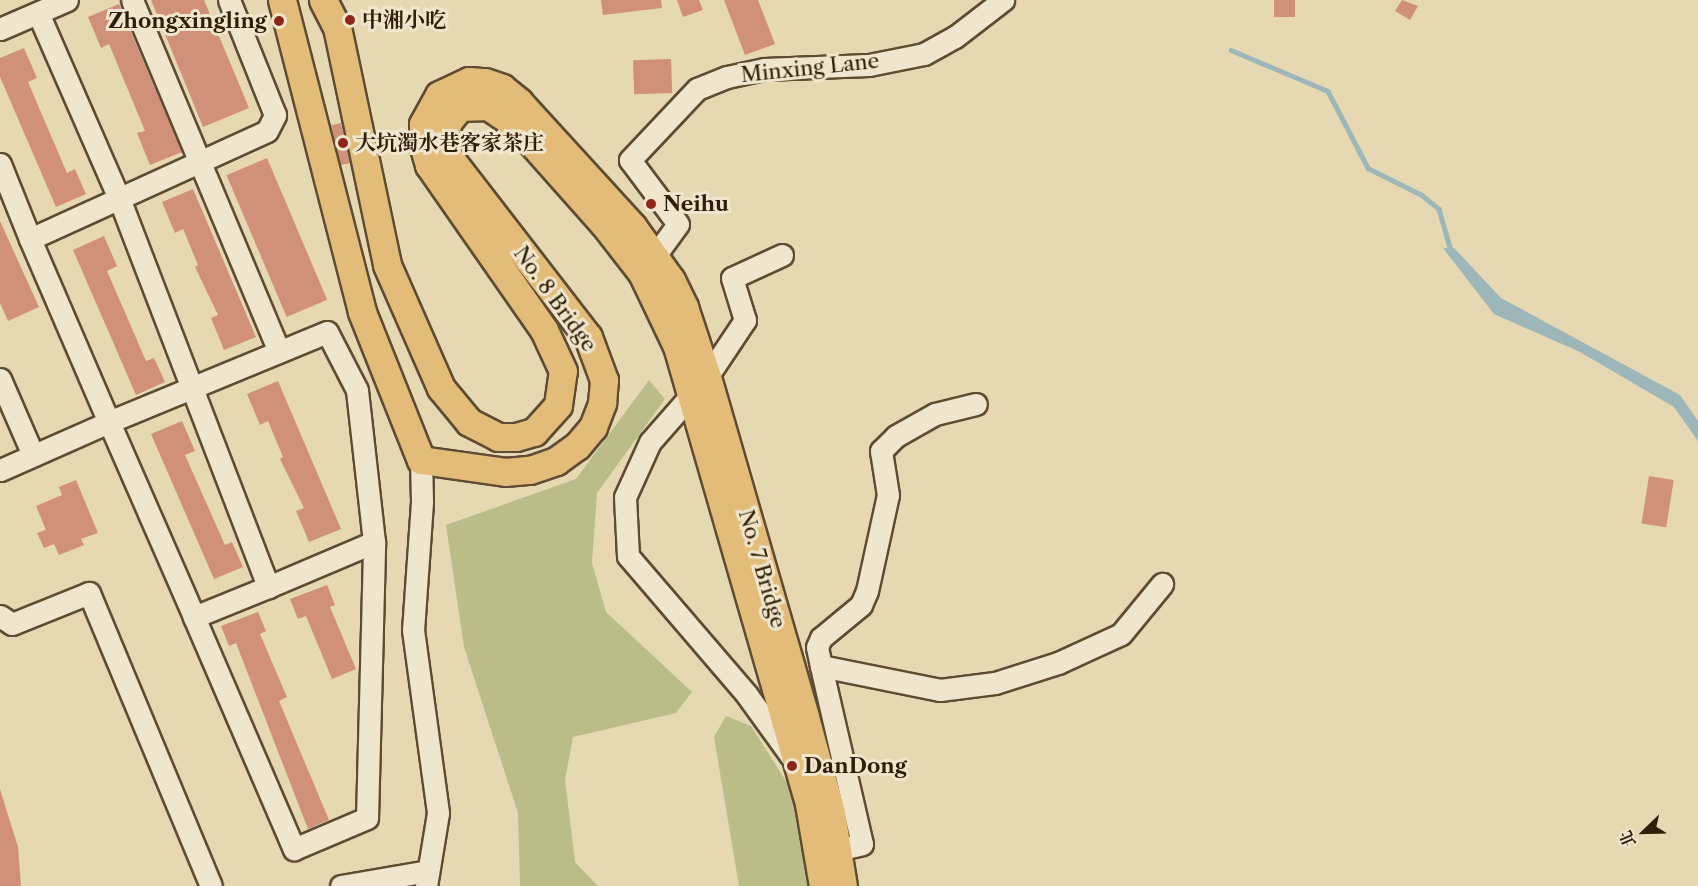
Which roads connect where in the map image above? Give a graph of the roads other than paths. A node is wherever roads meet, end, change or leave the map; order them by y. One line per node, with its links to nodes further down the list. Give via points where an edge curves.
1 (67, 0): 7 (street)
2 (132, 0): 9 (street)
3 (229, 0): 9 (street, via 276,115 267,131)
4 (323, 0): 14 (main road, via 338,27 387,265 441,388 469,422 498,437 534,432 558,405 563,371 544,330 429,165 423,124 439,95 469,81 502,88 536,117)
5 (1003, 0): 14 (street, Minxing Lane, via 955,37 924,54 869,65 764,69 697,89 630,160 678,224)
6 (287, 7): 22 (main road, via 340,237 362,312)
7 (38, 13): 8 (street); 11 (street)
8 (0, 29)
9 (200, 162): 11 (street); 15 (street)
10 (0, 164): 12 (street)
11 (119, 198): 12 (street); 18 (street)
12 (30, 239): 20 (street)
13 (783, 255): 17 (street, via 732,278 745,320)
14 (649, 265): 17 (main road, No. 7 Bridge, via 668,320); 22 (main road, No. 8 Bridge, via 604,224 516,125 488,106 460,107 449,120 443,138 457,173 576,320 598,357 604,380 602,403 593,427 577,446 556,461 530,470 505,472 450,461)
15 (279, 352): 18 (street); 24 (street, via 327,332 357,390)
16 (0, 380): 21 (street)
17 (699, 386): 30 (main road, No. 7 Bridge); 31 (street, via 650,442 625,497 628,556 747,695)
18 (194, 387): 20 (street); 26 (street)
19 (976, 404): 29 (street, via 935,414 896,436 881,451 888,495 867,591 861,605 821,638 817,647)
20 (109, 422): 21 (street); 28 (street)
21 (33, 455): 23 (street)
22 (421, 460): 33 (street, via 413,630 438,813)
23 (0, 470)
24 (374, 542): 26 (street); 28 (street, via 368,818 294,849)
25 (1162, 584): 29 (street, via 1120,634 1058,663 995,683 939,690)
26 (268, 587): 28 (street)
27 (0, 616): 34 (street, via 12,624 89,593)
28 (194, 617)
29 (821, 666): 32 (street, via 862,844)
30 (796, 719): 31 (main road); 32 (main road)
31 (799, 766): 32 (main road)
32 (830, 851): 36 (main road); 37 (main road)
33 (427, 878): 35 (street)
34 (211, 886)
35 (341, 886)
36 (823, 886)
37 (843, 886)

